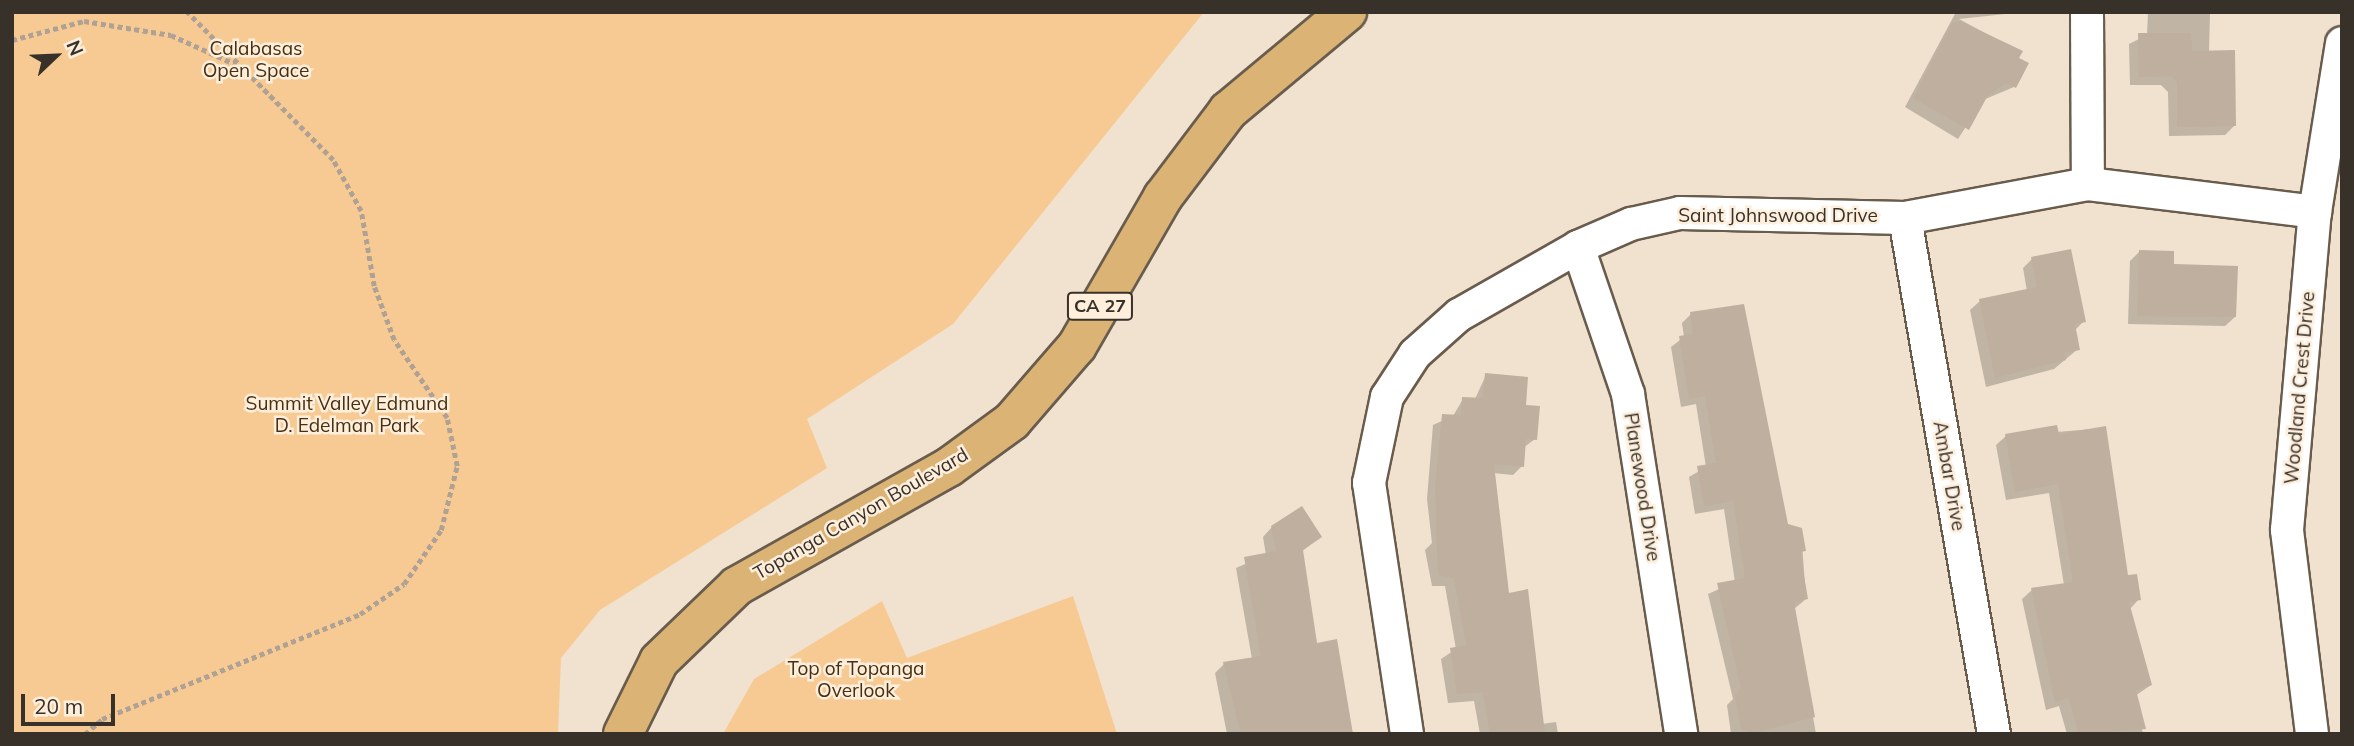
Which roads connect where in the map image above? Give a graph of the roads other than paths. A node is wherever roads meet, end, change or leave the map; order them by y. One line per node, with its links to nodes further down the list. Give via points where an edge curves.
1 (1347, 12): 8 (main road, Topanga Canyon Boulevard / CA 27, via 1228,111 1163,197 1077,346 1012,421 949,467 737,586 659,661)
2 (2087, 12): 4 (street)
3 (2342, 43): 5 (street, Woodland Crest Drive)
4 (2088, 184): 5 (street, Saint Johnswood Drive); 6 (street, Saint Johnswood Drive)
5 (2315, 212): 12 (street, Woodland Crest Drive, via 2287,530)
6 (1905, 218): 7 (street, Saint Johnswood Drive, via 1680,213 1631,224); 11 (street, Ambar Drive)
7 (1578, 247): 9 (street, Saint Johnswood Drive, via 1459,315 1415,354 1387,397 1369,482); 10 (street, Planewood Drive, via 1628,394)
8 (623, 734)
9 (1407, 734)
10 (1681, 734)
11 (1994, 734)
12 (2312, 734)

